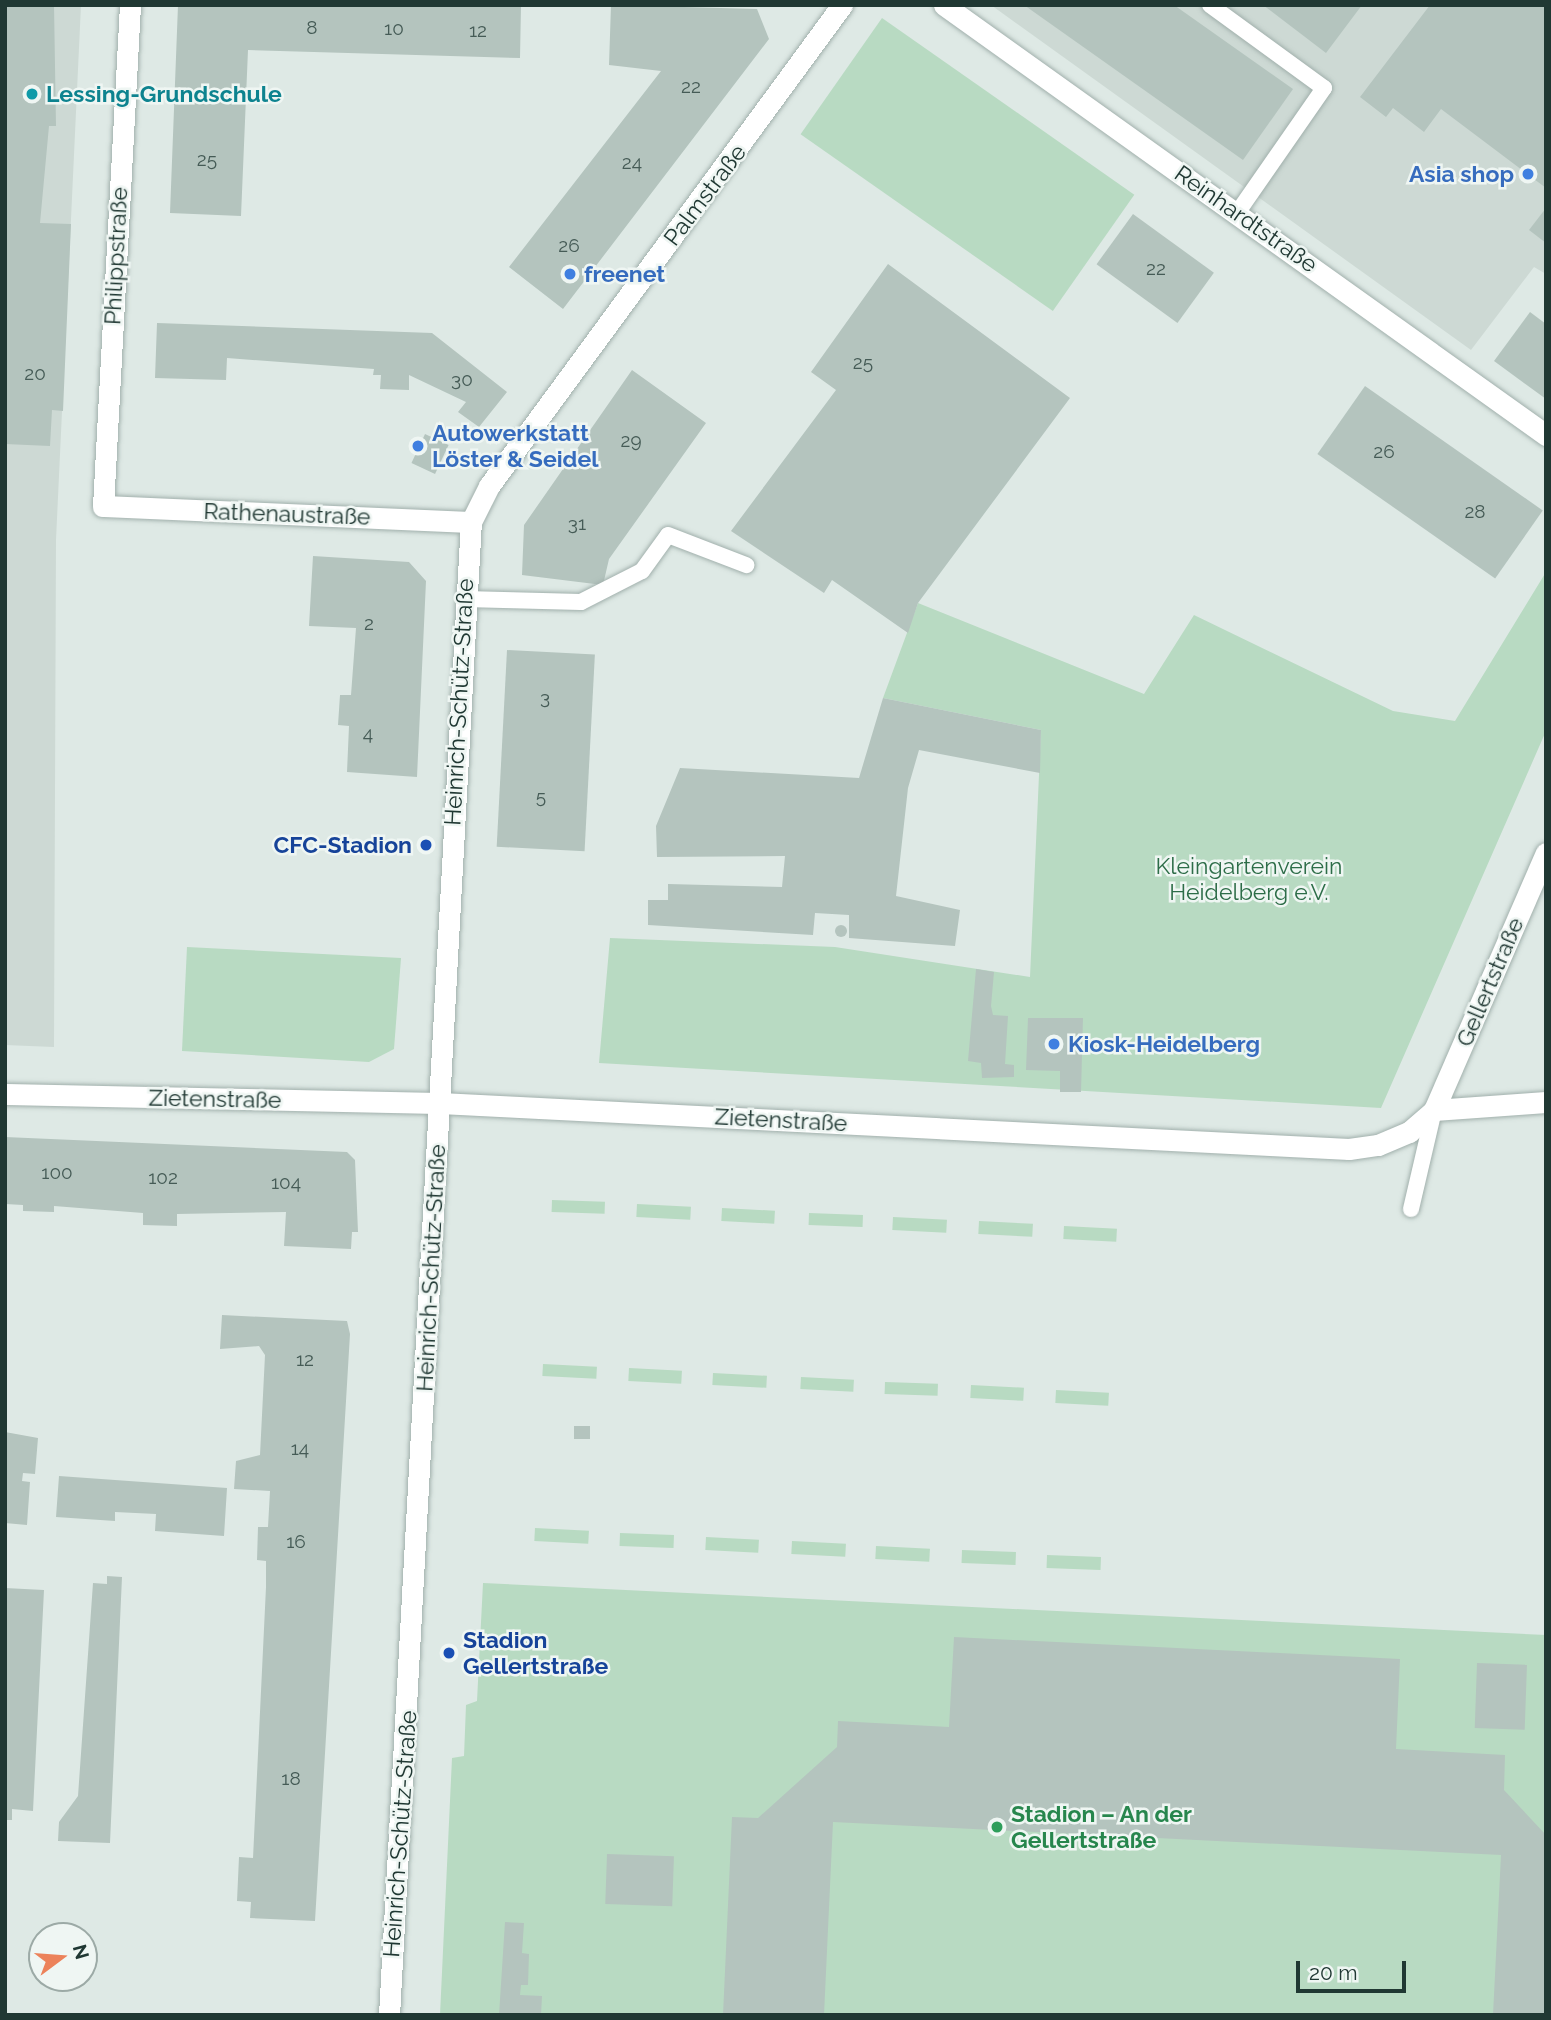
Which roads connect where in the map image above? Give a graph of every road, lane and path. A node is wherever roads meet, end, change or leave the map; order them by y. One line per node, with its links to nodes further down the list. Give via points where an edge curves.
1 (130, 5): 7 (street, Philippstraße)
2 (842, 5): 8 (street, Palmstraße, via 489,486)
3 (944, 5): 5 (street, Reinhardtstraße)
4 (1210, 5): 5 (lane, via 1324,88)
5 (1237, 213): 6 (street, Reinhardtstraße)
6 (1546, 435)
7 (103, 506): 8 (street, Rathenaustraße)
8 (471, 522): 10 (street, Heinrich-Schütz-Straße)
9 (746, 565): 10 (lane, via 668,535 642,571 581,602)
10 (465, 599): 14 (street, Heinrich-Schütz-Straße)
11 (1546, 853): 15 (street, Gellertstraße)
12 (5, 1094): 14 (street, Zietenstraße)
13 (1546, 1102): 15 (street)
14 (440, 1103): 15 (street, Zietenstraße, via 1349,1149 1409,1132); 17 (street, Heinrich-Schütz-Straße)
15 (1434, 1110): 16 (lane)
16 (1411, 1209)
17 (389, 2015)

